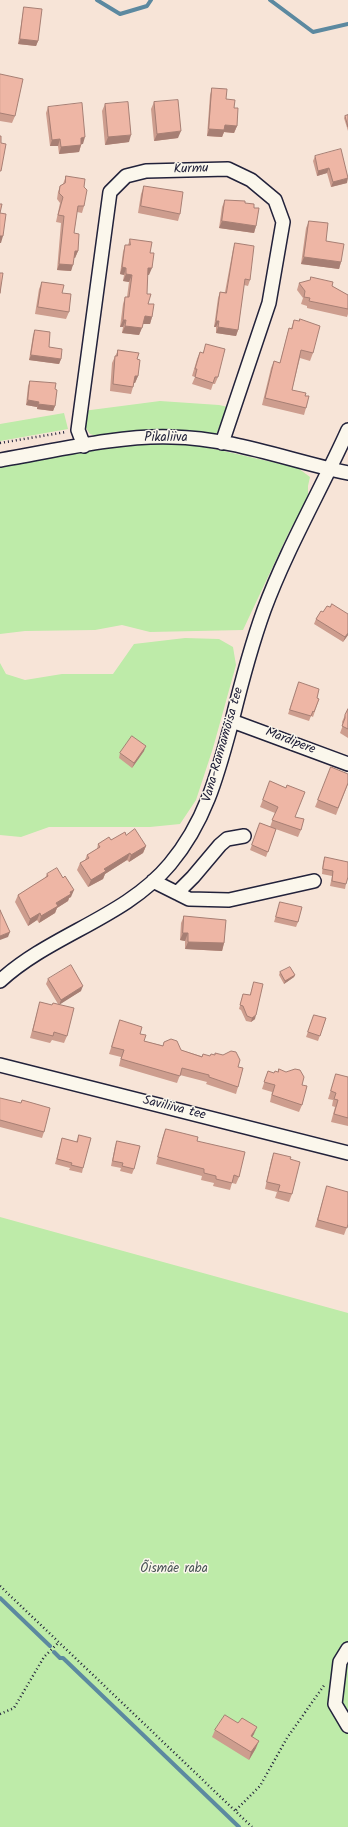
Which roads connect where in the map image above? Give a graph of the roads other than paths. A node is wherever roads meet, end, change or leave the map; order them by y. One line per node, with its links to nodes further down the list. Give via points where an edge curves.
1 (348, 430): 5 (street, Vana-Rannamõisa tee)
2 (222, 443): 3 (street, Pikaliiva, via 172,437 121,440); 3 (street, Kurmu, via 269,303 282,222 275,200 251,180 228,169 146,171 126,176 110,192 78,430); 5 (street, Pikaliiva)
3 (84, 446): 4 (street, Pikaliiva)
4 (0, 460)
5 (330, 470): 6 (street, Pikaliiva); 7 (street, Vana-Rannamõisa tee, via 283,563 264,610)
6 (348, 473)
7 (232, 721): 8 (street, Mardipere); 10 (street, Vana-Rannamõisa tee, via 204,813 170,864)
8 (348, 764)
9 (244, 836): 12 (street, via 235,836 223,842)
10 (153, 881): 12 (street); 13 (street, Vana-Rannamõisa tee, via 132,899 30,956)
11 (314, 881): 12 (street, via 229,900 189,899)
12 (176, 893)
13 (0, 981)
14 (0, 1065): 15 (street, Saviliiva tee)
15 (348, 1153)
16 (348, 1649): 17 (street, via 340,1662 335,1704)
17 (348, 1726)

